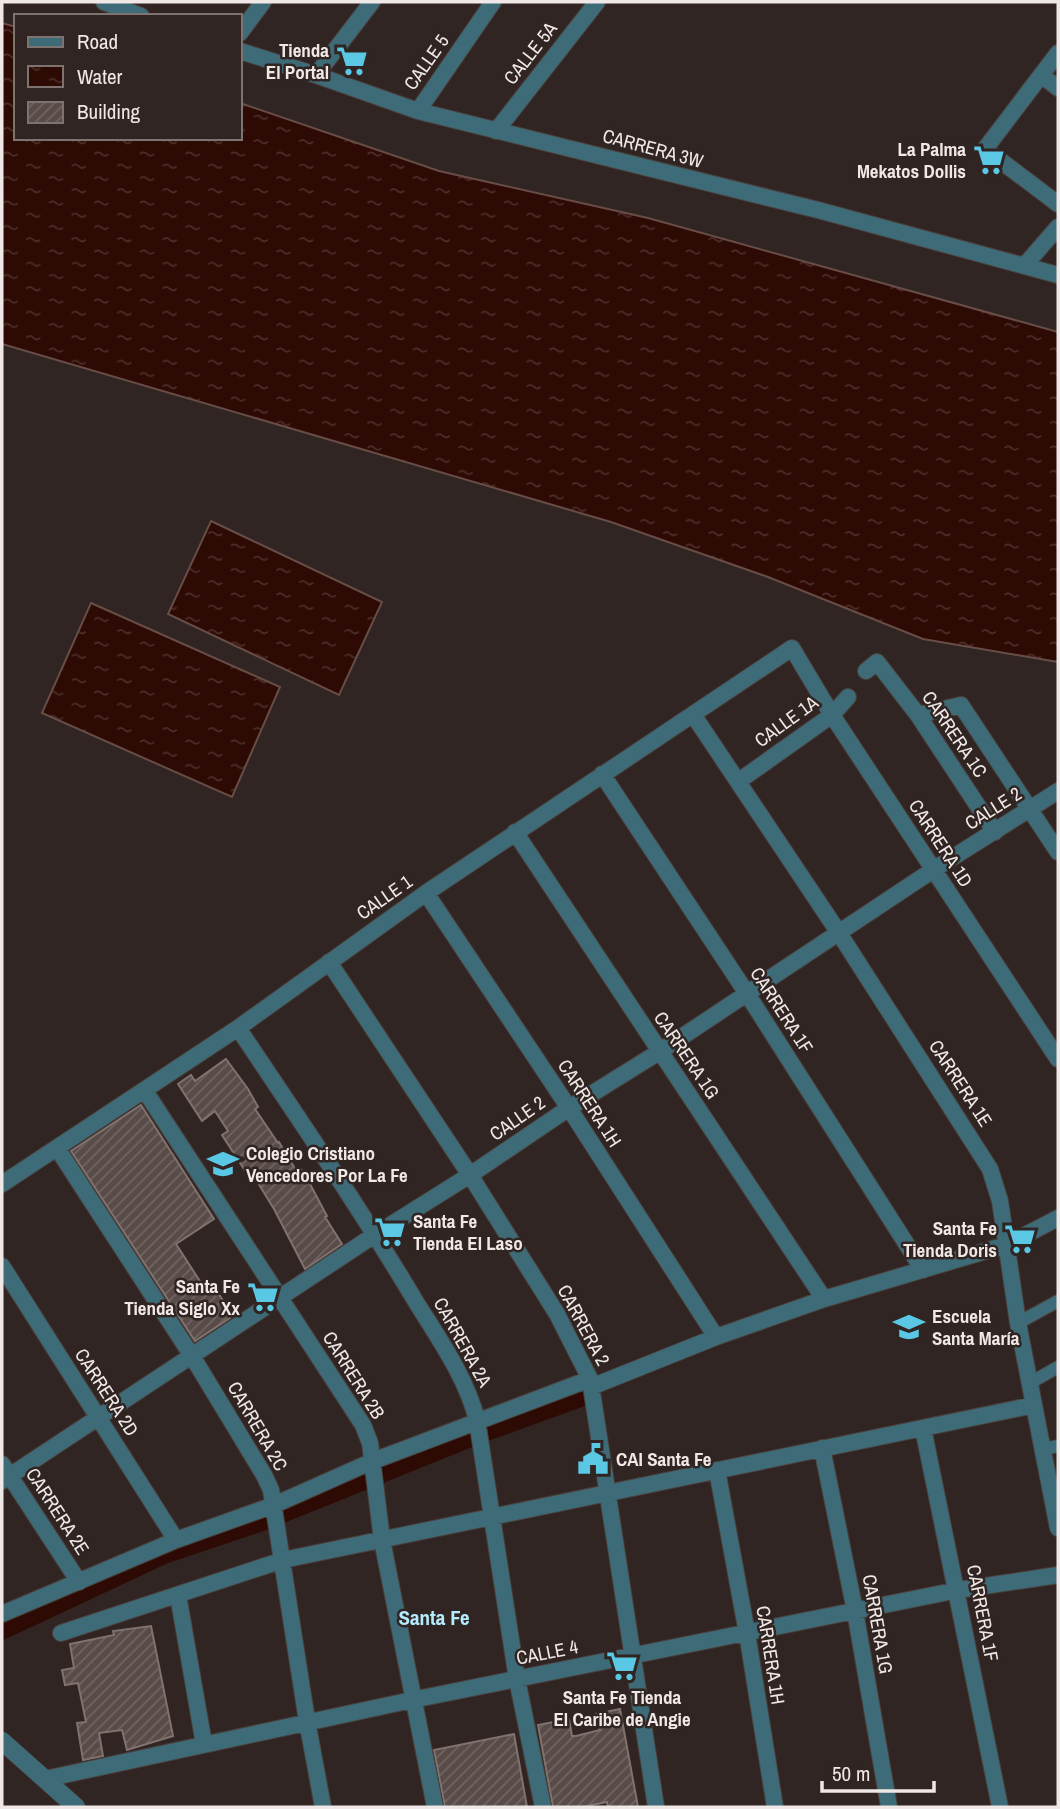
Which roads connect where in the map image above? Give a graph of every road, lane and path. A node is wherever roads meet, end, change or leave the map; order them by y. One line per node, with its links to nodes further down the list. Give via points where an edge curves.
1 (104, 2): 6 (street)
2 (263, 2): 7 (street)
3 (372, 2): 10 (street)
4 (493, 2): 13 (street, CALLE 5)
5 (597, 2): 14 (street, CALLE 5A)
6 (136, 14)
7 (242, 30)
8 (242, 52): 10 (street, CARRERA 3W)
9 (1058, 53): 11 (street)
10 (316, 75): 13 (street, CARRERA 3W)
11 (1041, 75): 12 (street); 15 (street, via 985,149)
12 (1058, 88)
13 (418, 111): 14 (street, CARRERA 3W)
14 (496, 131): 17 (street, CARRERA 3W)
15 (1058, 204)
16 (1058, 227): 17 (street)
17 (1025, 265): 18 (street, CARRERA 3W)
18 (1058, 275)
19 (792, 648): 22 (street, CARRERA 1D); 24 (street, CALLE 1)
20 (872, 666): 23 (street, CARRERA 1C)
21 (848, 697): 22 (street, CALLE 1A)
22 (832, 715): 26 (street, CALLE 1A); 32 (street, CARRERA 1D)
23 (918, 715): 28 (street, via 961,705); 30 (street, CARRERA 1C)
24 (694, 716): 25 (street, CALLE 1); 34 (street, CARRERA 1E)
25 (603, 774): 29 (street, CALLE 1); 36 (street, CARRERA 1F)
26 (746, 776)
27 (1058, 791): 28 (street, CALLE 2)
28 (1031, 808): 30 (street, CALLE 2); 31 (street)
29 (515, 832): 33 (street, CALLE 1); 38 (street, CARRERA 1G)
30 (995, 832): 32 (street, CALLE 2)
31 (1058, 852)
32 (933, 870): 34 (street, CALLE 2); 39 (street, CARRERA 1D)
33 (426, 893): 35 (street, CALLE 1); 41 (street, CARRERA 1H)
34 (839, 933): 36 (street, CALLE 2); 47 (street, CARRERA 1E, via 990,1168)
35 (329, 962): 37 (street, CALLE 1); 43 (street, CARRERA 2)
36 (746, 992): 38 (street, CALLE 2); 49 (street, CARRERA 1F)
37 (238, 1028): 40 (street, CALLE 1); 46 (street, CARRERA 2A)
38 (659, 1052): 41 (street, CALLE 2); 51 (street, CARRERA 1G)
39 (1058, 1059)
40 (145, 1091): 42 (street, CALLE 1); 50 (street, CARRERA 2B)
41 (569, 1108): 43 (street, CALLE 2); 54 (street, CARRERA 1H)
42 (57, 1148): 44 (street, CALLE 1); 55 (street, CARRERA 2C)
43 (470, 1175): 46 (street, CALLE 2); 58 (street, CARRERA 2, via 557,1314)
44 (2, 1184)
45 (1058, 1218): 47 (street)
46 (376, 1234): 50 (street, CALLE 2); 61 (street, CARRERA 2A, via 454,1365)
47 (1006, 1245): 49 (street); 53 (street, CARRERA 1E)
48 (2, 1266): 60 (street, CARRERA 2D)
49 (923, 1270): 51 (street)
50 (280, 1298): 55 (street, CALLE 2); 65 (street, CARRERA 2B, via 363,1425)
51 (824, 1299): 54 (street)
52 (1058, 1301): 53 (street)
53 (1018, 1323): 57 (street, CARRERA 1E)
54 (716, 1337): 58 (street)
55 (192, 1356): 60 (street, CALLE 2); 70 (street, CARRERA 2C, via 264,1475)
56 (1058, 1367): 57 (street)
57 (1030, 1383): 59 (street, CARRERA 1E)
58 (592, 1388): 61 (street); 68 (street, CARRERA 2)
59 (1034, 1405): 62 (street); 63 (street, CARRERA 1E)
60 (99, 1417): 67 (street, CALLE 2); 73 (street, CARRERA 2D)
61 (478, 1423): 65 (street); 71 (street, CARRERA 2A)
62 (923, 1428): 64 (street); 78 (street, CARRERA 1F)
63 (1050, 1447): 69 (street, CARRERA 1E)
64 (822, 1448): 66 (street); 80 (street, CARRERA 1G)
65 (374, 1464): 70 (street); 74 (street, CARRERA 2B)
66 (717, 1470): 68 (street); 83 (street, CARRERA 1H)
67 (4, 1474): 77 (street, CARRERA 2E)
68 (608, 1492): 71 (street); 84 (street, CARRERA 2)
69 (1056, 1507): 72 (street, CARRERA 1E)
70 (275, 1508): 73 (street); 75 (street, CARRERA 2C)
71 (491, 1518): 74 (street); 85 (street, CARRERA 2A)
72 (1058, 1528)
73 (176, 1540): 77 (street)
74 (382, 1541): 75 (street); 86 (street, CARRERA 2B)
75 (283, 1560): 79 (street); 87 (street, CARRERA 2C)
76 (1058, 1575): 78 (street, CALLE 4)
77 (79, 1582): 81 (street)
78 (958, 1590): 80 (street, CALLE 4); 98 (street, CARRERA 1F)
79 (178, 1595): 82 (street); 89 (street)
80 (855, 1611): 83 (street, CALLE 4); 97 (street, CARRERA 1G)
81 (2, 1614)
82 (61, 1633)
83 (747, 1633): 84 (street, CALLE 4); 96 (street, CARRERA 1H)
84 (632, 1656): 85 (street, CALLE 4); 95 (street, CARRERA 2)
85 (517, 1679): 86 (street, CALLE 4); 94 (street, CARRERA 2A)
86 (412, 1700): 87 (street, CALLE 4); 93 (street, CARRERA 2B)
87 (307, 1721): 89 (street, CALLE 4); 92 (street, CARRERA 2C)
88 (2, 1741): 90 (street)
89 (204, 1744): 90 (street, CALLE 4)
90 (45, 1779): 91 (street)
91 (76, 1807)
92 (323, 1807)
93 (435, 1807)
94 (542, 1807)
95 (656, 1807)
96 (775, 1807)
97 (889, 1807)
98 (1000, 1807)

